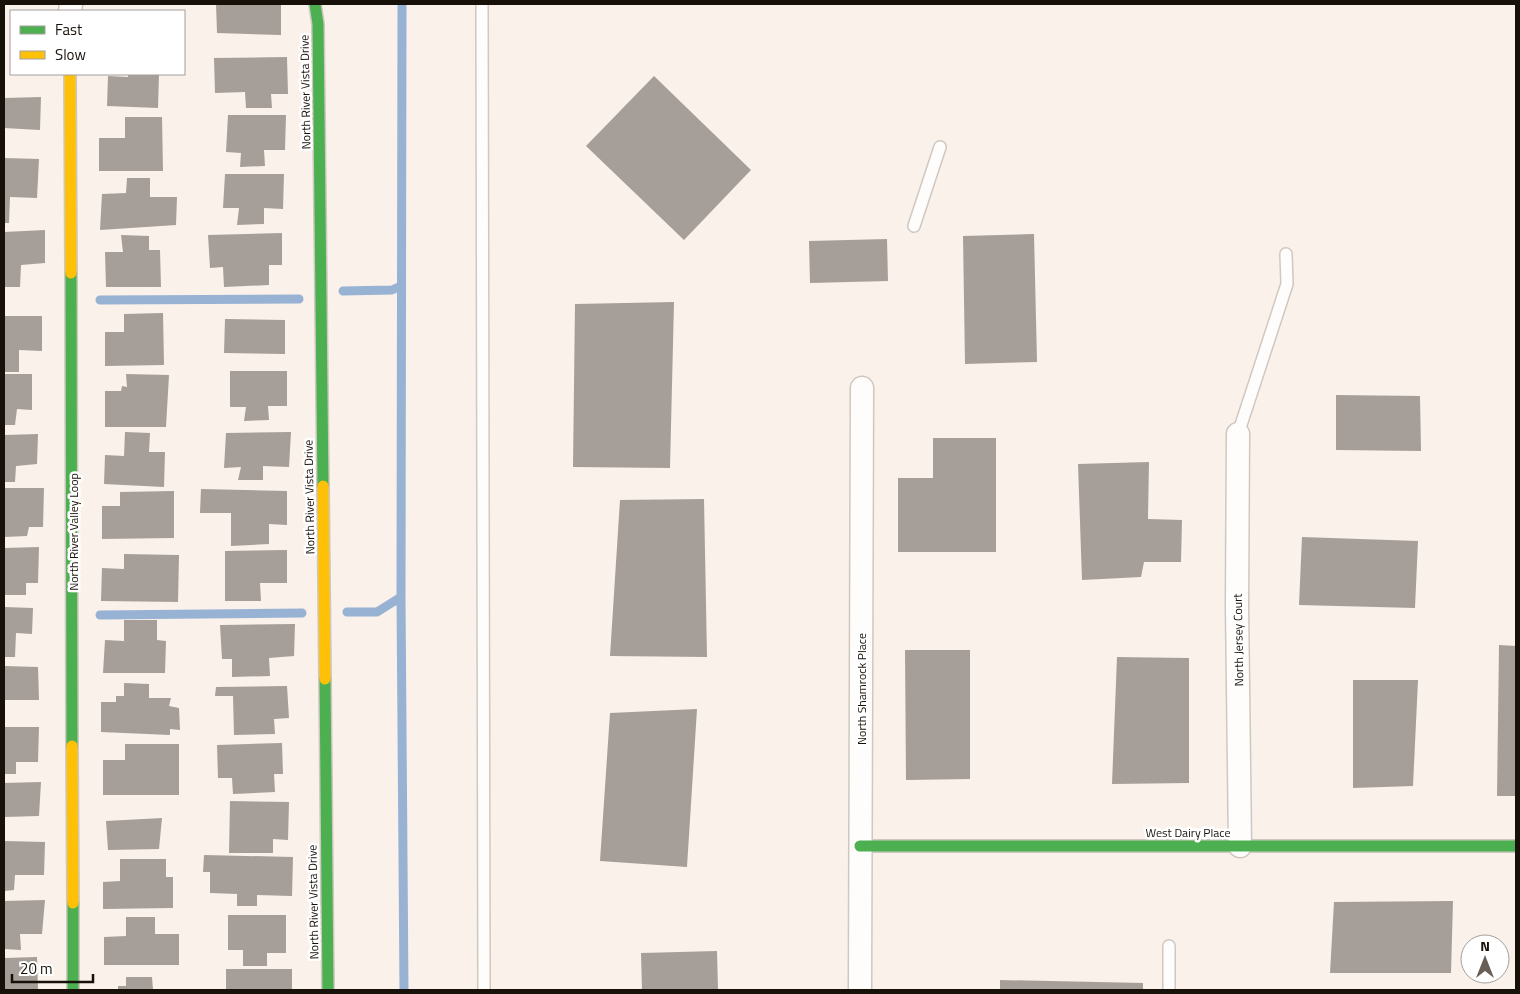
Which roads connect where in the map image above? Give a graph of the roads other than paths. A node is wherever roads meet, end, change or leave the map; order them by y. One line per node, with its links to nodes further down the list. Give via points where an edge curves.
1 (316, 4): 14 (street, North River Vista Drive)
2 (482, 4): 15 (lane)
3 (70, 75): 13 (street, North River Valley Loop)
4 (940, 147): 5 (lane)
5 (914, 226)
6 (1286, 254): 8 (lane, via 1287,284)
7 (862, 388): 9 (street, North Shamrock Place)
8 (1238, 434): 10 (street, North Jersey Court)
9 (860, 846): 10 (street, West Dairy Place); 16 (street, North Shamrock Place)
10 (1240, 846): 11 (street, West Dairy Place)
11 (1516, 846)
12 (1170, 946): 17 (lane)
13 (74, 990)
14 (328, 990)
15 (484, 990)
16 (860, 990)
17 (1168, 990)

